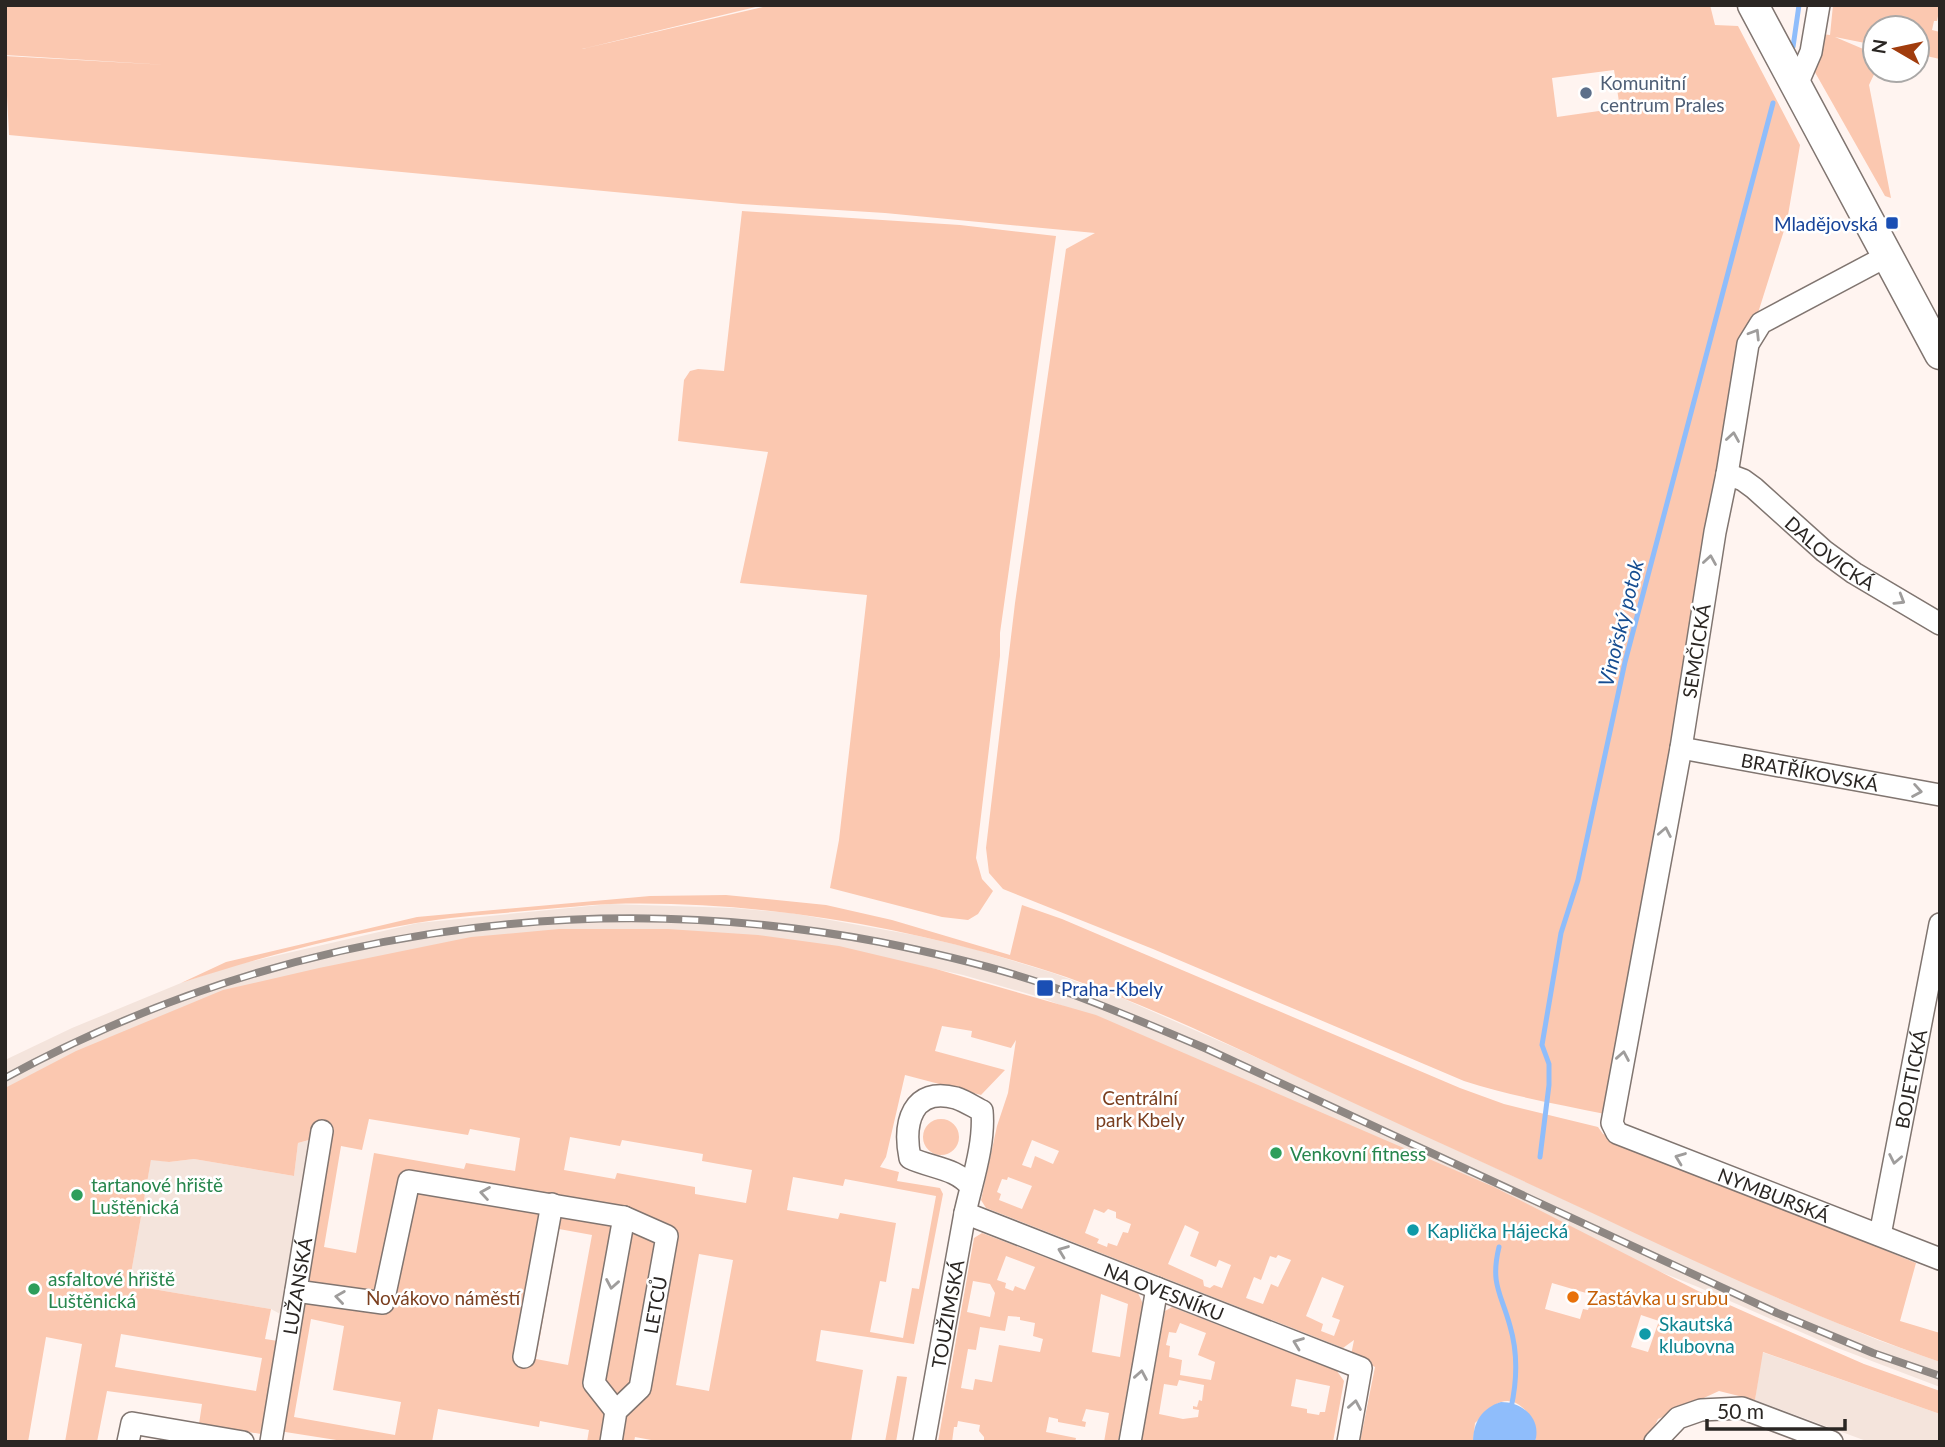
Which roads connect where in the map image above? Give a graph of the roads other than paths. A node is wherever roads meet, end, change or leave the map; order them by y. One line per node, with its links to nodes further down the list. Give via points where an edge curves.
1 (1752, 5): 3 (main road)
2 (1819, 5): 3 (street, via 1811,52)
3 (1796, 87): 4 (main road)
4 (1887, 256): 5 (main road); 6 (street, SEMČICKÁ, one-way to 4, via 1753,333 1761,323)
5 (1940, 354)
6 (1727, 474): 7 (street, DALOVICKÁ, one-way to 7, via 1754,488 1854,573); 8 (street, SEMČICKÁ, one-way to 6)
7 (1940, 624)
8 (1681, 748): 9 (street, BRATŘÍKOVSKÁ, one-way to 9); 11 (street, SEMČICKÁ, one-way to 8)
9 (1940, 795)
10 (1940, 924): 17 (street, BOJETICKÁ, one-way to 17)
11 (1612, 1123): 17 (street, NYMBURSKÁ, one-way to 11, via 1617,1133)
12 (322, 1130): 20 (street, LUŽANSKÁ)
13 (971, 1187): 13 (street, TOUŽIMSKÁ, via 982,1111 957,1098 925,1100 917,1105 907,1127 910,1158 962,1175); 15 (street, TOUŽIMSKÁ)
14 (552, 1204): 16 (street, LETCŮ); 20 (street, one-way to 20, via 409,1181 383,1303); 21 (street)
15 (965, 1213): 19 (street, NA OVESNÍKU, one-way to 15); 28 (street, TOUŽIMSKÁ)
16 (624, 1217): 22 (street, one-way to 22, via 594,1382); 22 (street, LETCŮ, via 667,1236 640,1388)
17 (1880, 1235): 18 (street, NYMBURSKÁ)
18 (1940, 1259)
19 (1157, 1288): 29 (street, one-way to 19); 30 (street, NA OVESNÍKU, one-way to 19, via 1361,1368)
20 (296, 1290): 26 (street, LUŽANSKÁ)
21 (524, 1357)
22 (616, 1411): 27 (street)
23 (130, 1433): 25 (street)
24 (1794, 1434): 31 (street, via 1742,1408 1720,1408 1678,1419); 32 (street)
25 (243, 1442)
26 (271, 1442)
27 (611, 1442)
28 (924, 1442)
29 (1130, 1442)
30 (1348, 1442)
31 (1655, 1442)
32 (1832, 1442)

